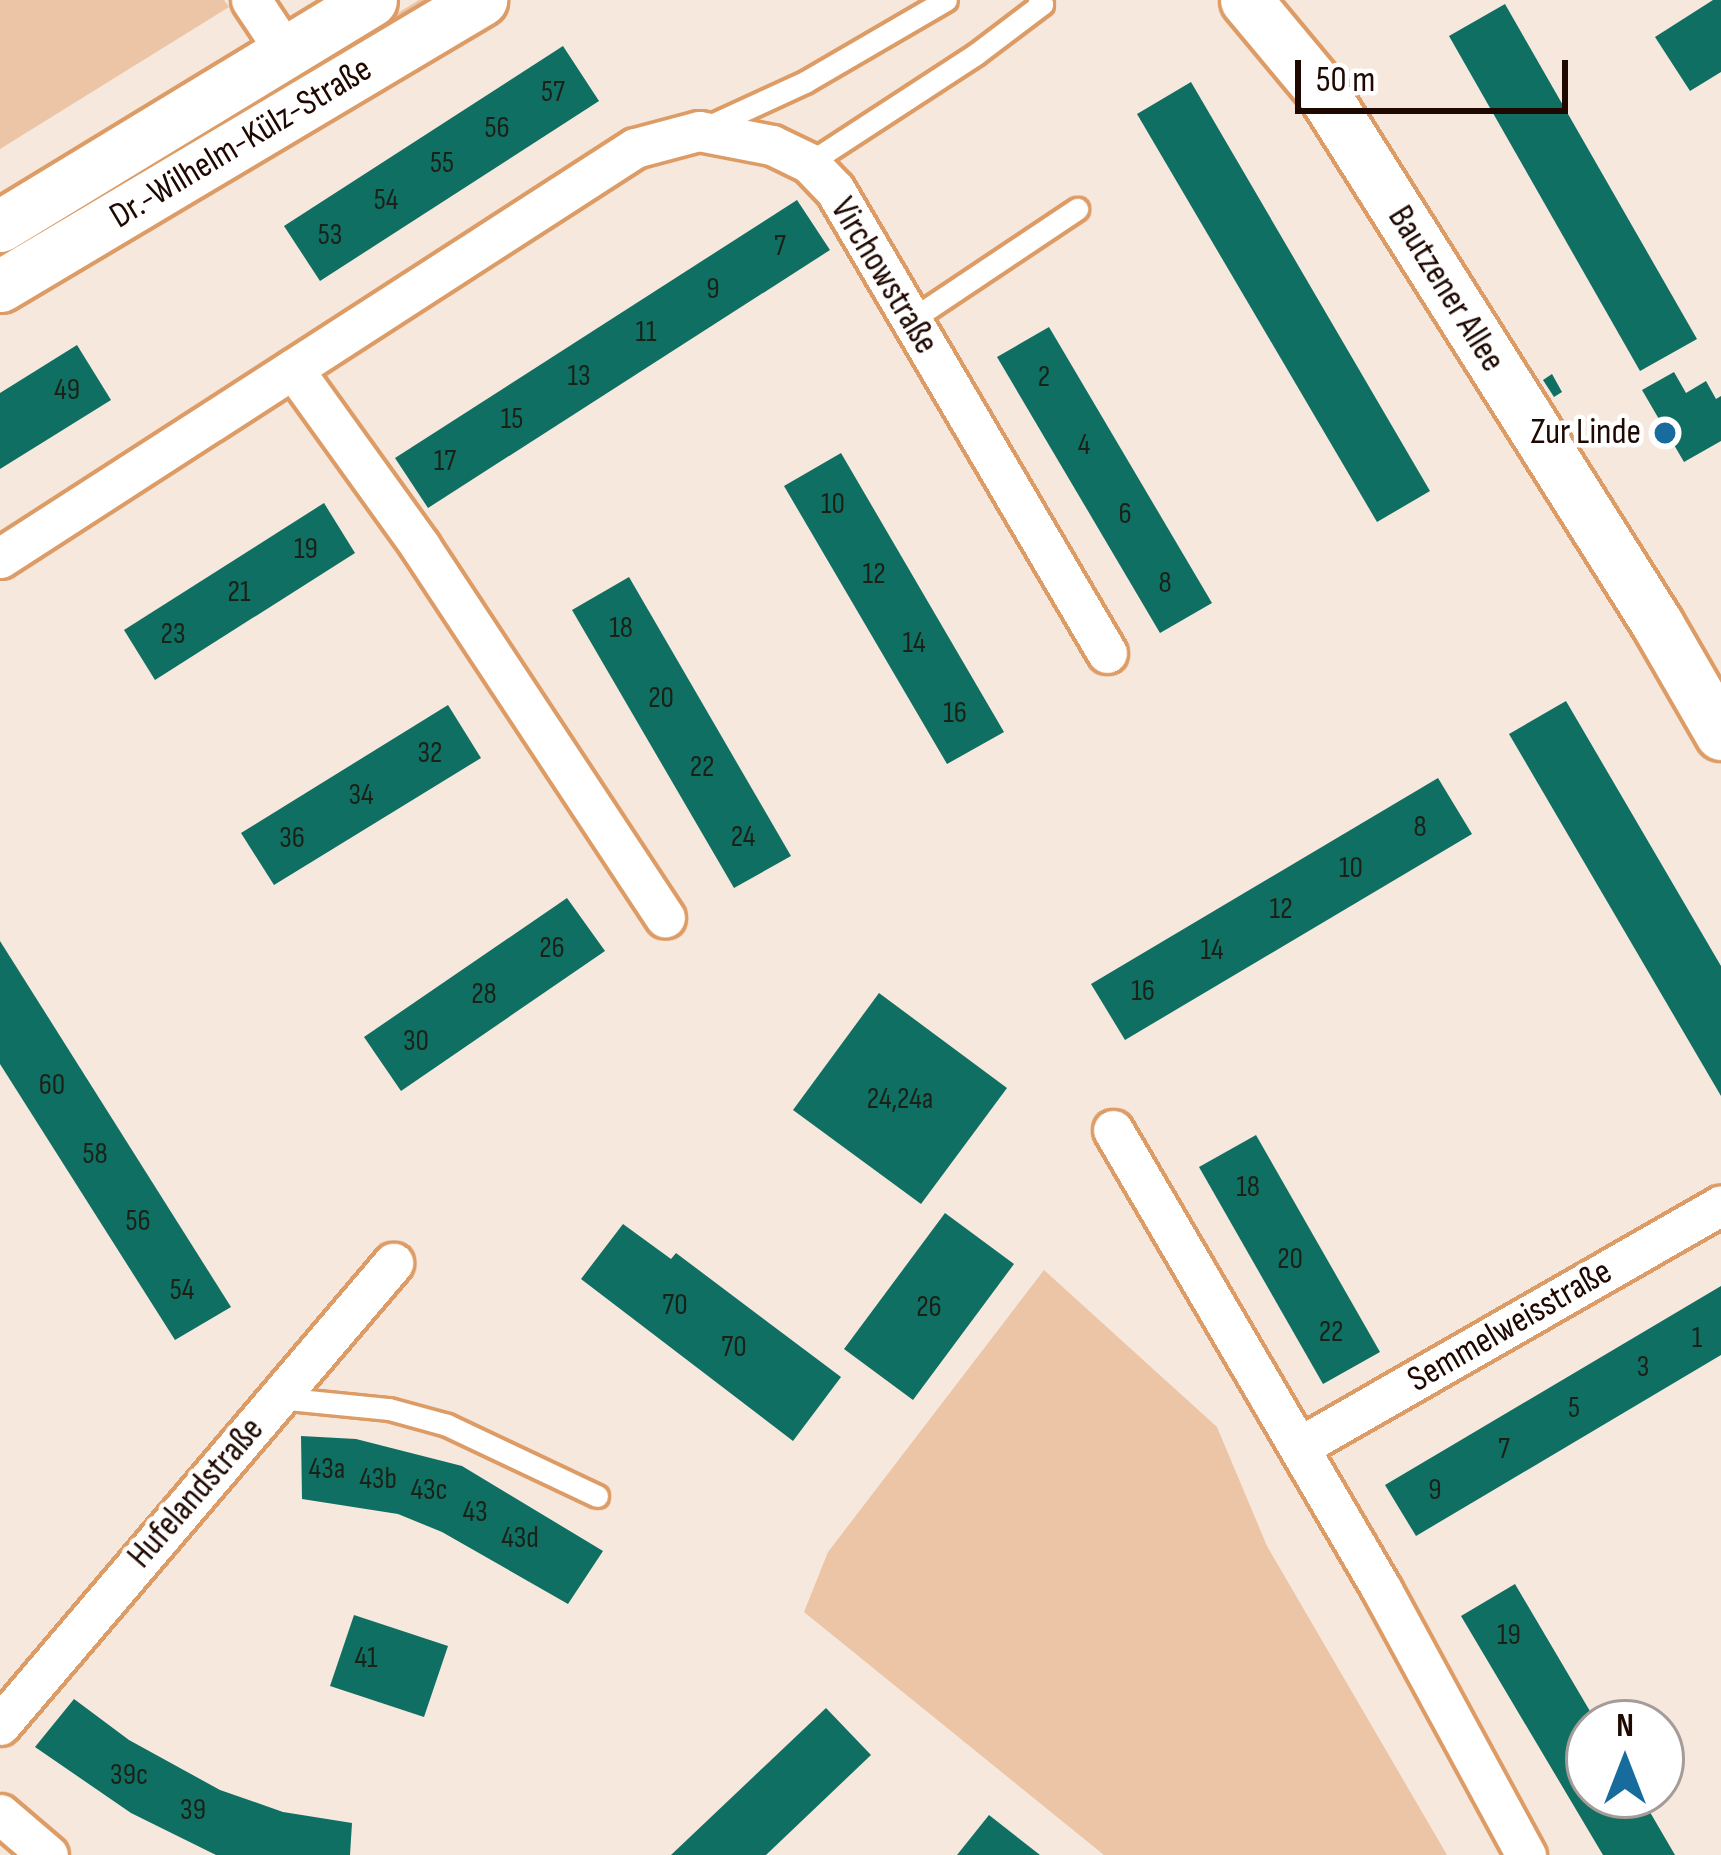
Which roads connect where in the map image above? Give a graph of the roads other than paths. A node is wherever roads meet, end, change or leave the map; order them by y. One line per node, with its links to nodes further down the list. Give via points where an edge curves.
1 (250, 0): 8 (street)
2 (370, 0): 8 (street, Dr.-Wilhelm-Külz-Straße)
3 (481, 0): 14 (street, Dr.-Wilhelm-Külz-Straße)
4 (946, 0): 10 (lane, via 805,82)
5 (1039, 0): 11 (lane, via 976,54)
6 (1246, 0): 9 (street, Bautzener Allee)
7 (1283, 0): 9 (street, Bautzener Allee)
8 (285, 51): 13 (street, Dr.-Wilhelm-Külz-Straße)
9 (1321, 90): 19 (street, Bautzener Allee)
10 (699, 131): 11 (street, Virchowstraße, via 741,135); 16 (street, Virchowstraße, via 635,148)
11 (809, 163): 15 (street, Virchowstraße, via 835,190)
12 (1077, 209): 15 (lane)
13 (0, 226)
14 (0, 286)
15 (911, 320): 18 (street, Virchowstraße)
16 (293, 369): 17 (street, Virchowstraße); 20 (street)
17 (0, 558)
18 (1107, 653)
19 (1721, 734)
20 (665, 917)
21 (1113, 1130): 25 (street)
22 (1721, 1205): 25 (street, Semmelweisstraße)
23 (393, 1263): 24 (street, Hufelandstraße)
24 (278, 1398): 26 (lane, via 389,1408 447,1425); 27 (street, Hufelandstraße)
25 (1299, 1447): 30 (street)
26 (597, 1496)
27 (0, 1725)
28 (0, 1814): 29 (street)
29 (48, 1855)
30 (1526, 1855)

